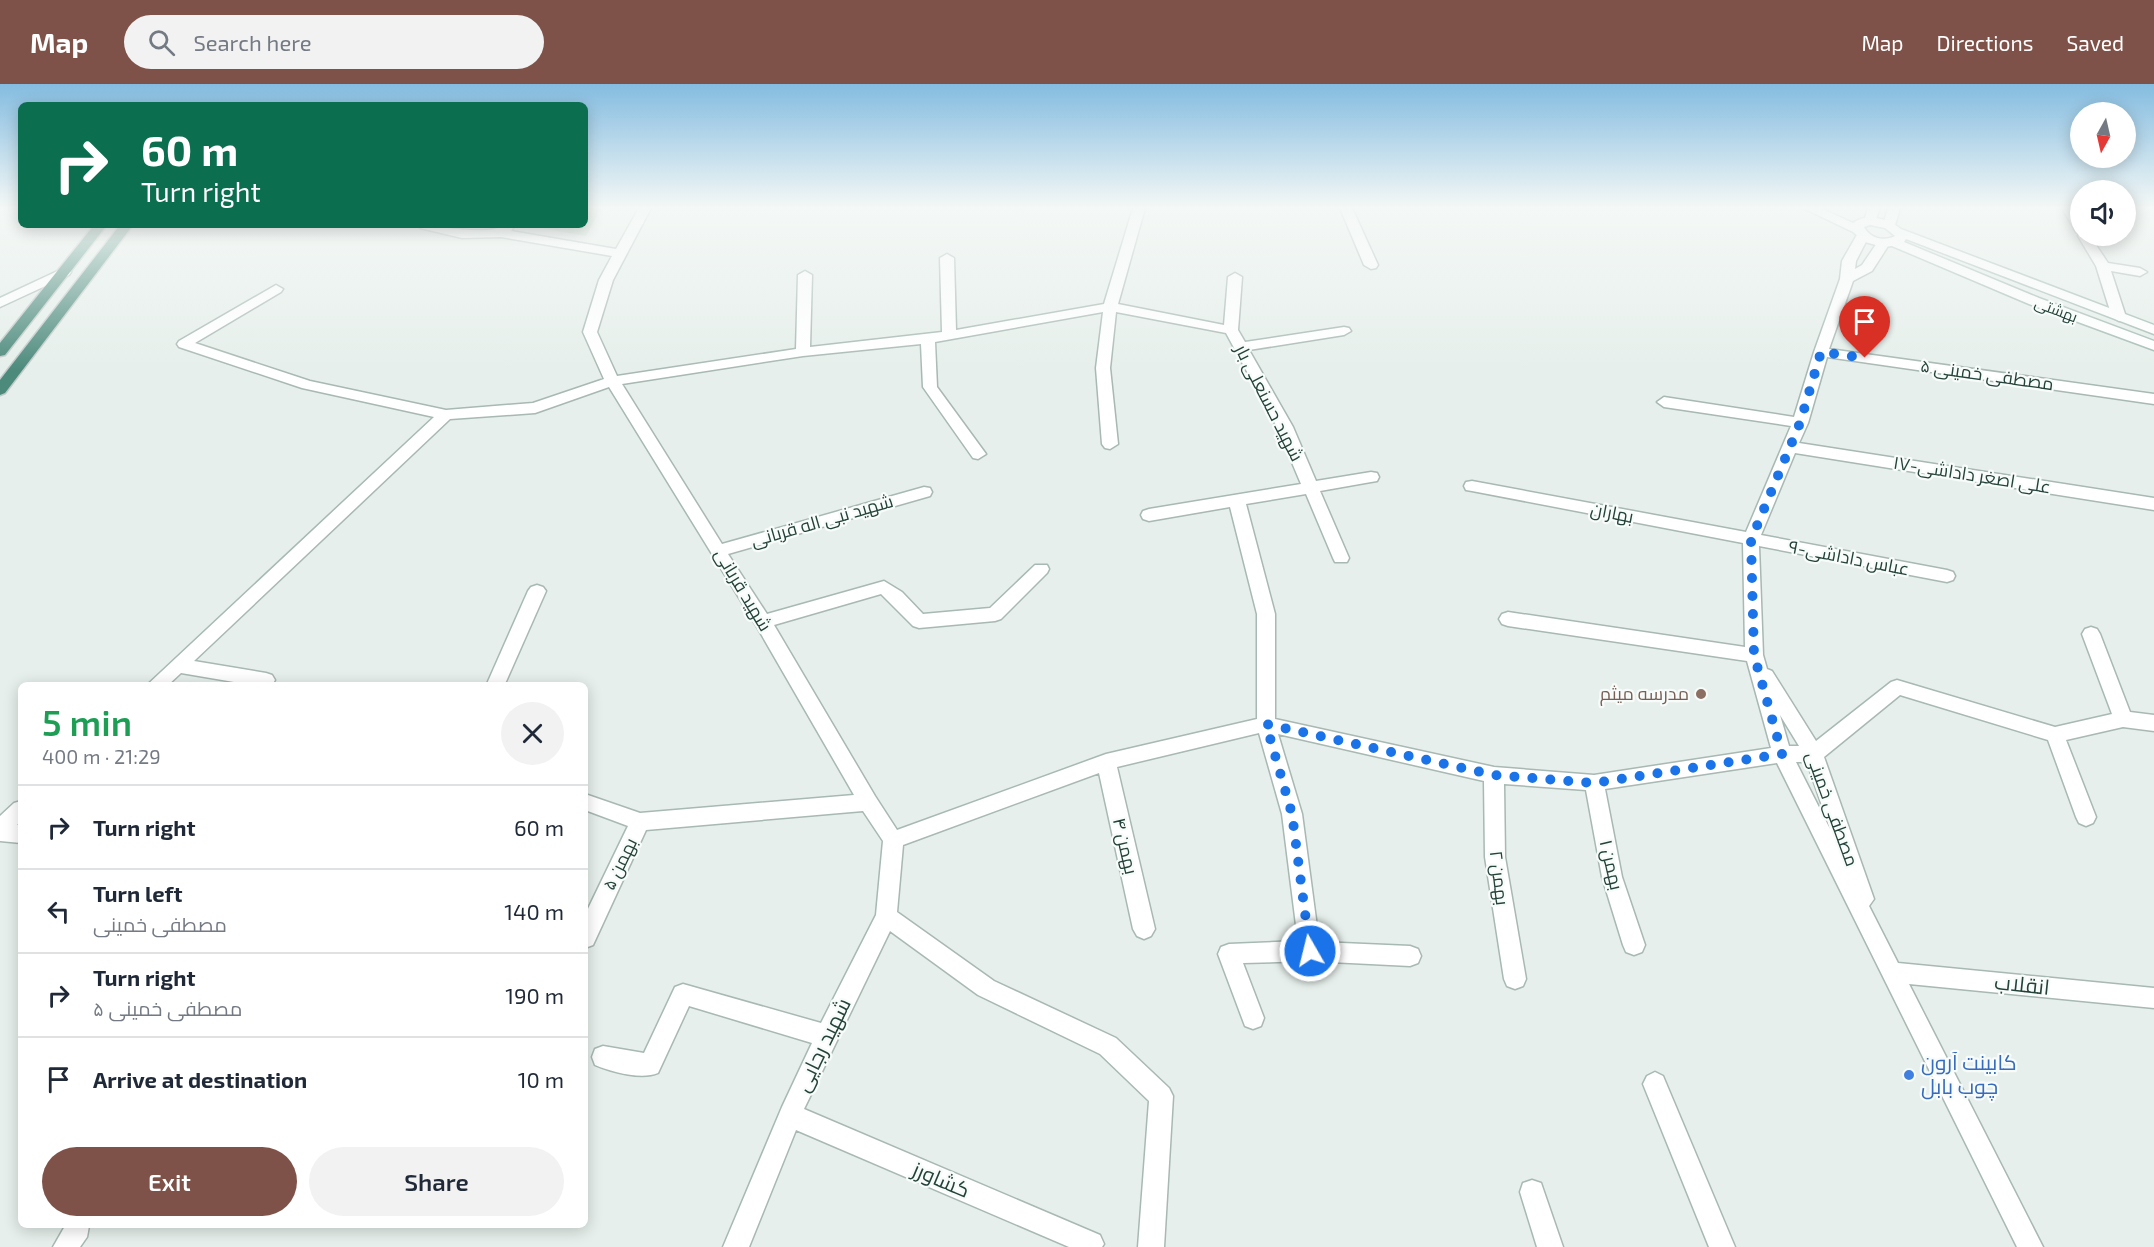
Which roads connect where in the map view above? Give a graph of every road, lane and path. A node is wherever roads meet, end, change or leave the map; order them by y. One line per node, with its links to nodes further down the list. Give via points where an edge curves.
1 (72, 262): 12 (highway)
2 (98, 262): 34 (highway)
3 (616, 262): 33 (street, شهید قربانی, via 606,280 590,332)
4 (947, 262): 25 (street)
5 (1123, 262): 20 (street)
6 (1849, 262): 16 (street, مصطفی خمینی)
7 (1871, 262): 16 (street)
8 (1950, 262): 26 (street, بهشتی, via 2034,302)
9 (1968, 262): 21 (street, بهشتی)
10 (2101, 262): 11 (street)
11 (2103, 266): 13 (street); 21 (street)
12 (64, 272): 18 (street); 30 (highway)
13 (2140, 272)
14 (805, 275): 31 (street)
15 (1235, 277): 22 (street, شهید حسنعلی بار)
16 (1847, 279): 32 (street, مصطفی خمینی)
17 (276, 290): 37 (street, via 184,344 306,385)
18 (7, 296): 19 (street)
19 (0, 303)
20 (1110, 307): 22 (street); 25 (street); 39 (street, via 1103,368)
21 (2119, 317): 23 (street, بهشتی); 26 (street)
22 (1231, 330): 29 (street, شهید حسنعلی بار)
23 (2154, 330)
24 (1344, 331): 29 (street)
25 (949, 334): 27 (street)
26 (2125, 336): 28 (street, بهشتی)
27 (928, 339): 31 (street); 41 (street, via 930,387)
28 (2154, 346)
29 (1240, 347): 44 (street, شهید حسنعلی بار, via 1285,427)
30 (0, 352)
31 (803, 352): 33 (street)
32 (1821, 352): 35 (street, مصطفی خمینی ۵); 38 (street, مصطفی خمینی)
33 (612, 381): 37 (street, via 535,408); 50 (street, شهید قربانی)
34 (0, 390)
35 (2154, 399)
36 (1664, 402): 38 (street)
37 (446, 415): 59 (street)
38 (1800, 423): 40 (street, مصطفی خمینی)
39 (1110, 444)
40 (1790, 447): 47 (street, علی اصغر داداشی-۱۷); 49 (street, مصطفی خمینی)
41 (978, 454)
42 (1371, 477): 44 (street)
43 (1472, 486): 49 (street, بهاران)
44 (1311, 488): 46 (street); 51 (street, شهید حسنعلی بار)
45 (924, 492): 50 (street, شهید نبی اله قربانی)
46 (1237, 501): 48 (street); 64 (street, via 1266,614)
47 (2154, 504)
48 (1149, 515)
49 (1751, 540): 53 (street, عباس داداشی-۹); 58 (street, مصطفی خمینی)
50 (720, 550): 56 (street, شهید قربانی)
51 (1341, 558)
52 (1041, 569): 56 (street, via 995,614 919,621 884,587)
53 (1947, 576)
54 (537, 591): 62 (street)
55 (1508, 619): 58 (street)
56 (763, 622): 72 (street, شهید قربانی)
57 (2091, 634): 63 (street)
58 (1754, 655): 67 (street, مصطفی خمینی); 68 (street, مصطفی خمینی)
59 (178, 665): 60 (street); 61 (street)
60 (266, 680)
61 (159, 682)
62 (497, 682)
63 (2123, 718): 65 (street); 66 (street)
64 (1266, 724): 69 (street); 70 (street); 84 (street, via 1292,814)
65 (2152, 728)
66 (2055, 735): 68 (street, via 1897,687); 75 (street)
67 (1782, 754): 68 (street); 71 (street); 86 (street, مصطفی خمینی)
68 (1814, 754): 86 (street, مصطفی خمینی)
69 (1106, 762): 79 (street); 81 (street, بهمن ۴)
70 (1494, 775): 71 (street); 87 (street, بهمن ۲, via 1495,856)
71 (1594, 783): 83 (street, بهمن ۱, via 1612,877)
72 (868, 802): 76 (street); 79 (street, شهید قربانی)
73 (588, 803): 76 (street)
74 (18, 812): 77 (street)
75 (2086, 818)
76 (640, 822): 82 (street, بهمن ۵)
77 (0, 830): 78 (street)
78 (18, 833)
79 (893, 840): 80 (street, شهید رجایی)
80 (886, 916): 90 (street, شهید رجایی); 97 (street, via 986,988 1108,1046 1161,1096)
81 (1144, 929)
82 (588, 932)
83 (1634, 945)
84 (1310, 951): 85 (street); 89 (street, via 1229,954)
85 (1410, 956)
86 (1890, 972): 88 (street, انقلاب); 100 (street, مصطفی خمینی)
87 (1515, 979)
88 (2154, 998)
89 (1253, 1018)
90 (827, 1036): 91 (street, via 682,994 650,1065); 93 (street, شهید رجایی)
91 (603, 1057)
92 (1655, 1084): 99 (street)
93 (790, 1115): 95 (street, کشاورز); 96 (street, شهید رجایی)
94 (1532, 1192): 98 (street)
95 (1091, 1244)
96 (736, 1247)
97 (1151, 1247)
98 (1550, 1247)
99 (1722, 1247)
100 (2030, 1247)

